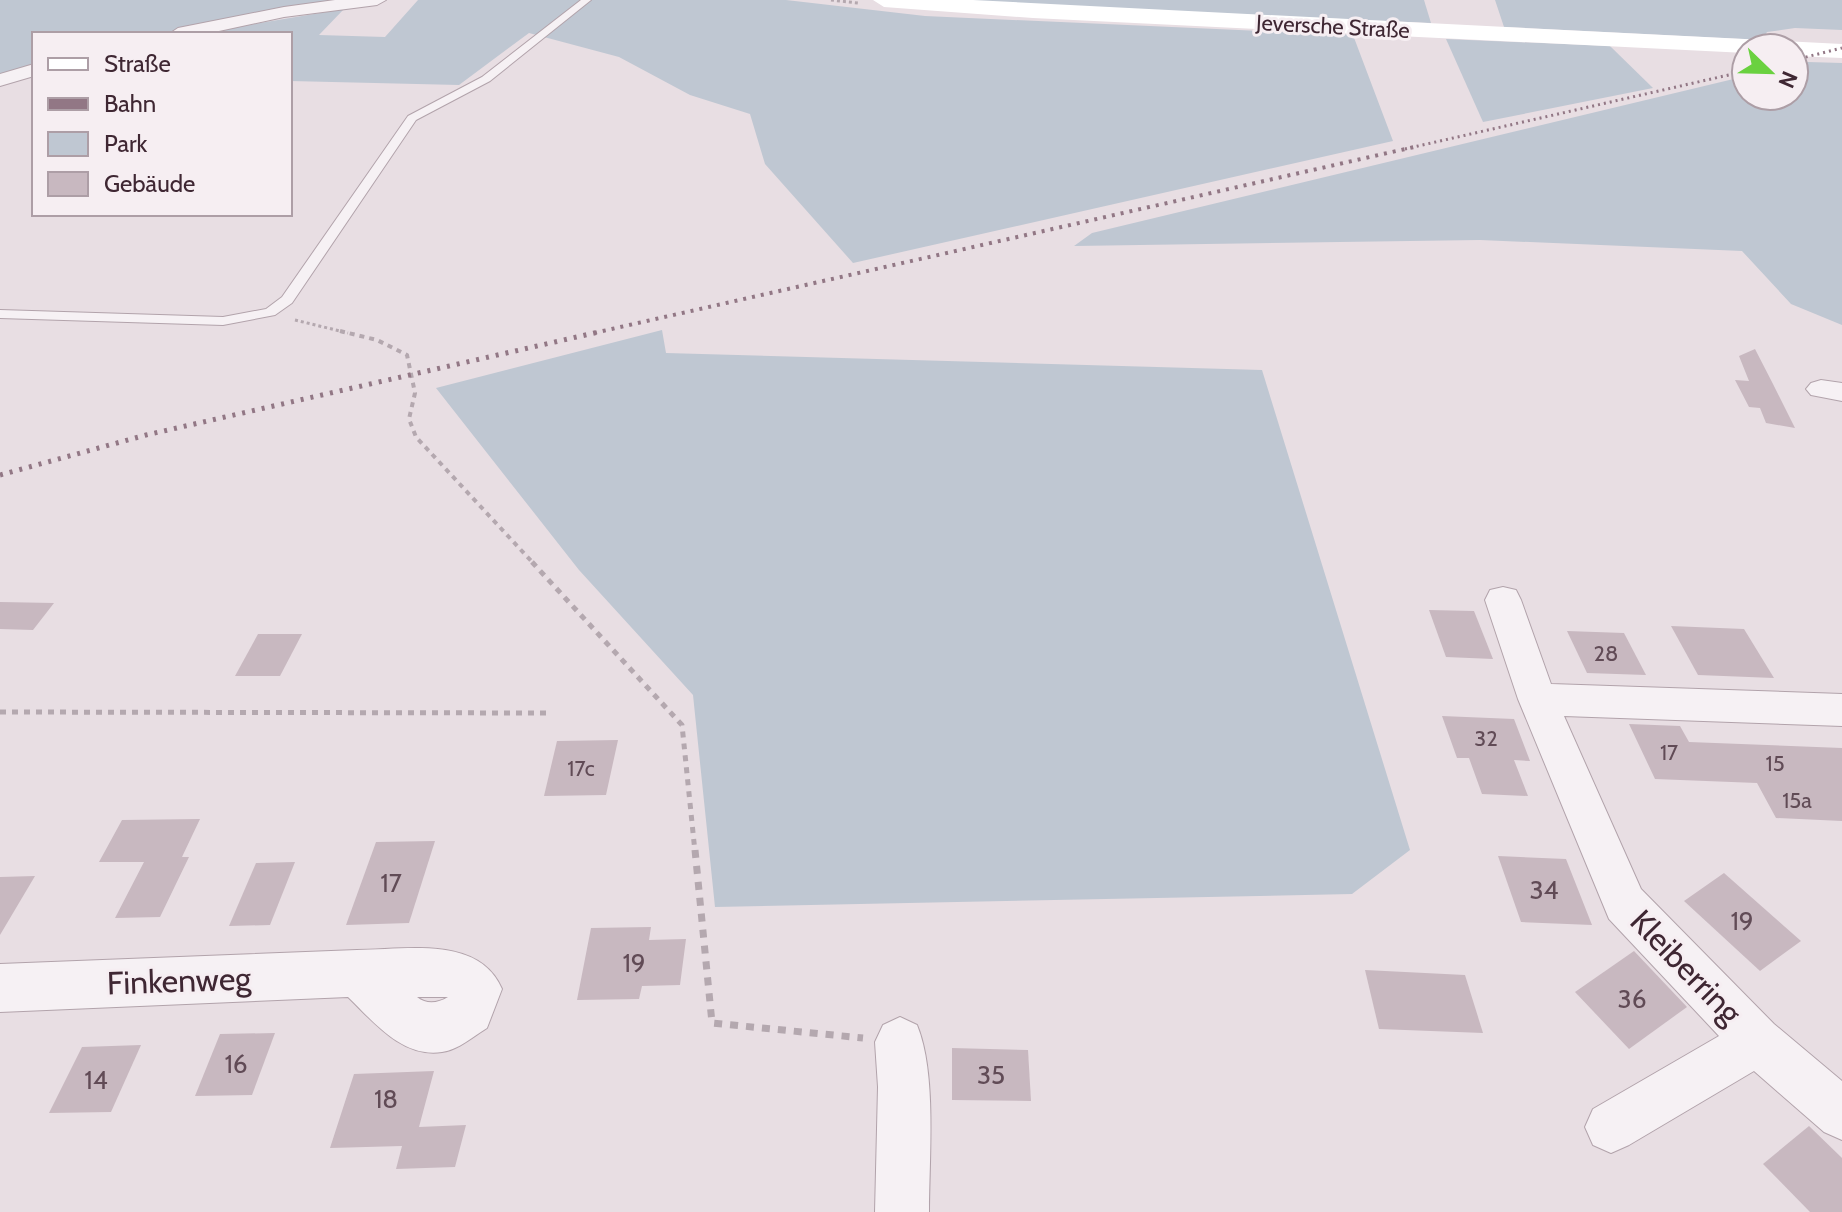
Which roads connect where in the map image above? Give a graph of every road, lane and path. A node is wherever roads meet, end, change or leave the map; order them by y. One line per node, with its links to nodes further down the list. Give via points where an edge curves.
1 (377, 0): 4 (street)
2 (587, 0): 11 (lane, via 486,79 412,118 287,300)
3 (884, 0): 5 (street, Jeversche Straße)
4 (188, 32)
5 (1730, 45)
6 (1810, 50): 7 (street)
7 (1842, 51)
8 (32, 71): 9 (street)
9 (0, 80)
10 (0, 314): 11 (lane, via 223,321)
11 (263, 314): 20 (path, via 334,327 407,355 415,393 409,419 416,437 682,725 712,1023)
12 (1503, 600): 13 (street, Kleiberring)
13 (1537, 699): 14 (street); 19 (street, Kleiberring, via 1625,904)
14 (1842, 710)
15 (0, 712): 16 (path)
16 (548, 713)
17 (357, 973): 18 (street, Finkenweg)
18 (0, 988)
19 (1757, 1041): 21 (street, Kleiberring); 22 (street)
20 (900, 1042): 23 (street)
21 (1842, 1114)
22 (1611, 1127)
23 (902, 1212)

